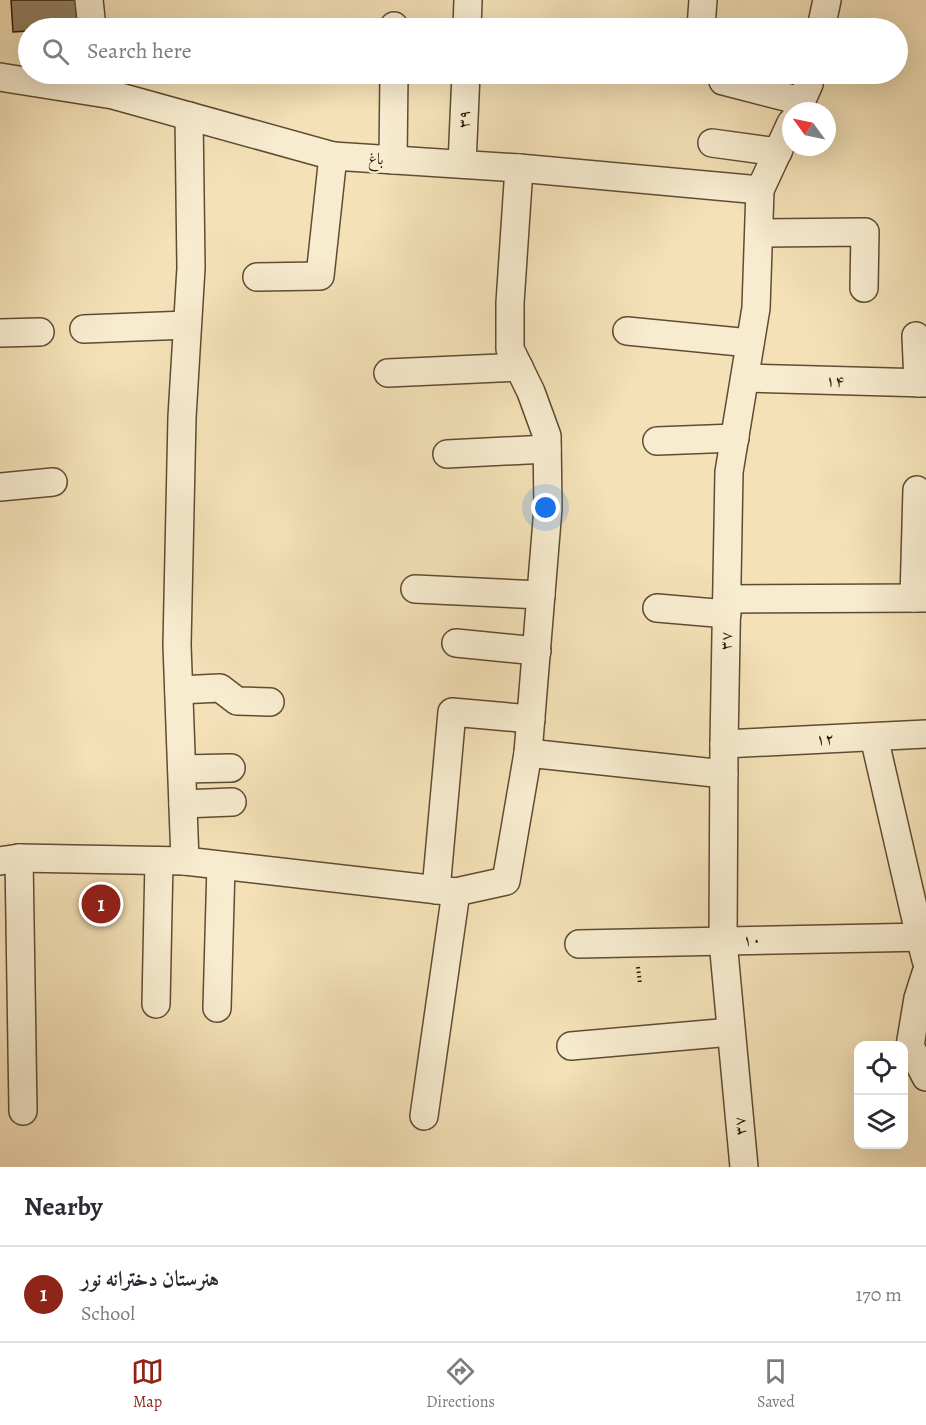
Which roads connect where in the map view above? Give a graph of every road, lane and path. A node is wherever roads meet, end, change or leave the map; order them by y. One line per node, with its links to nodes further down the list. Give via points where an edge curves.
1 (89, 0): 5 (street)
2 (468, 0): 6 (street)
3 (703, 0): 7 (street)
4 (826, 0): 8 (street)
5 (91, 18)
6 (467, 18)
7 (702, 18)
8 (823, 18)
9 (0, 77): 10 (street, باغ)
10 (18, 78)
11 (98, 84): 18 (street, باغ, via 113,95)
12 (394, 84): 23 (street)
13 (466, 84): 24 (street, ۳۹)
14 (730, 84): 17 (street)
15 (809, 84): 16 (street, ۳۷)
16 (801, 102)
17 (782, 106)
18 (189, 116): 22 (street, باغ); 30 (street)
19 (712, 143): 21 (street)
20 (782, 143): 21 (street, ۳۷)
21 (778, 152): 26 (street, ۳۷)
22 (333, 156): 23 (street, باغ); 28 (street, via 320,276)
23 (393, 160): 24 (street, باغ)
24 (462, 164): 25 (street, باغ)
25 (519, 168): 26 (street, باغ); 37 (street, via 510,303 510,349)
26 (760, 190): 27 (street, ۳۷)
27 (759, 233): 29 (street, via 865,232); 36 (street, ۳۷, via 756,308)
28 (257, 277)
29 (864, 288)
30 (188, 325): 31 (street); 55 (street, via 181,428)
31 (84, 329)
32 (627, 331): 36 (street)
33 (40, 332): 34 (street)
34 (0, 333)
35 (916, 336): 40 (street)
36 (750, 343): 39 (street, ۳۷)
37 (519, 367): 38 (street); 43 (street, via 547,436)
38 (388, 373)
39 (745, 378): 40 (street, ۱۴); 41 (street, ۳۷)
40 (922, 383)
41 (735, 438): 42 (street); 51 (street, ۳۷, via 729,472)
42 (657, 441)
43 (547, 449): 44 (street); 49 (street, via 548,507)
44 (447, 454)
45 (53, 482): 46 (street)
46 (0, 487)
47 (917, 490): 50 (street)
48 (415, 589): 49 (street)
49 (541, 595): 54 (street)
50 (920, 598): 51 (street)
51 (727, 606): 52 (street); 60 (street, ۳۷)
52 (657, 608)
53 (456, 643): 54 (street)
54 (537, 651): 57 (street)
55 (179, 690): 56 (street, via 220,688 237,701); 63 (street)
56 (270, 702)
57 (531, 719): 61 (street); 70 (street, via 452,712)
58 (926, 734): 59 (street, ۱۲)
59 (874, 737): 60 (street, ۱۲); 73 (street)
60 (724, 744): 64 (street, ۳۷)
61 (528, 753): 64 (street); 70 (street, via 506,881)
62 (231, 768): 63 (street)
63 (182, 769): 66 (street)
64 (724, 774): 71 (street, ۳۷)
65 (232, 802): 66 (street)
66 (183, 804): 68 (street)
67 (10, 860): 68 (street); 80 (street)
68 (172, 861): 69 (street); 75 (street)
69 (221, 866): 70 (street); 76 (street)
70 (446, 891): 81 (street)
71 (723, 941): 72 (street, ۱۰); 73 (street, ۱۰); 77 (street, ۳۷)
72 (579, 944)
73 (924, 945)
74 (926, 973): 79 (street, via 910,1046)
75 (156, 1004)
76 (217, 1008)
77 (731, 1032): 78 (street); 82 (street, ۳۷)
78 (571, 1046)
79 (926, 1077)
80 (23, 1111)
81 (424, 1116)
82 (744, 1167)

